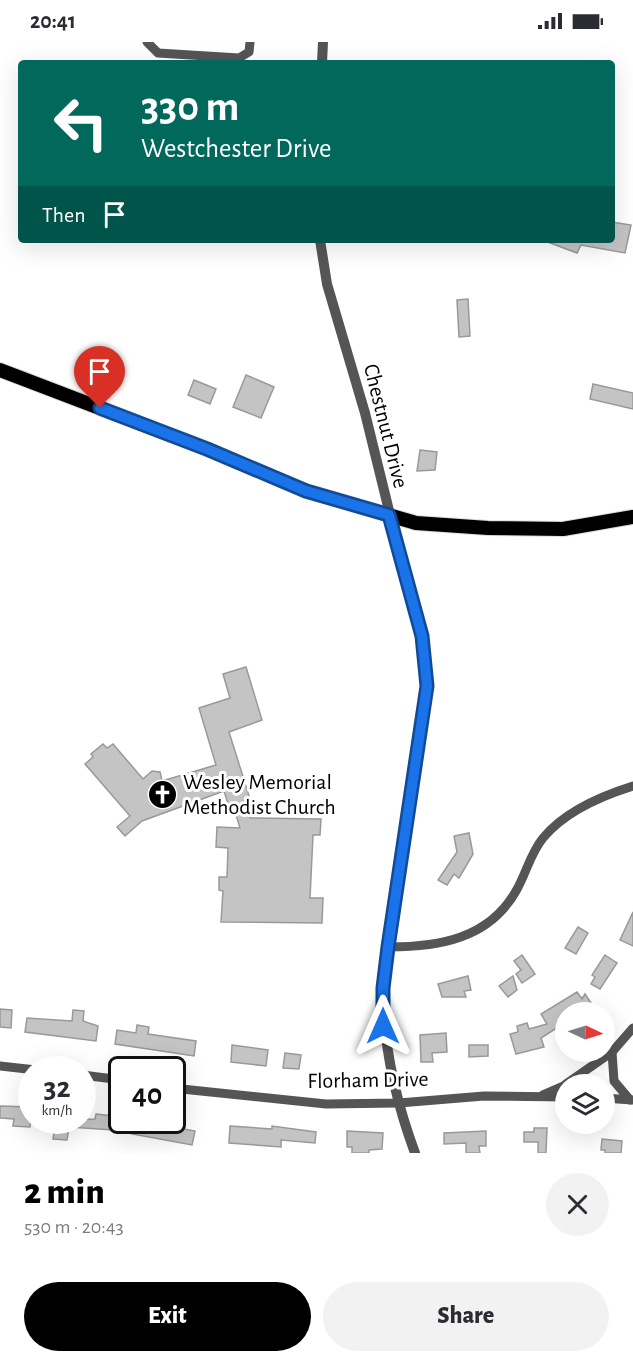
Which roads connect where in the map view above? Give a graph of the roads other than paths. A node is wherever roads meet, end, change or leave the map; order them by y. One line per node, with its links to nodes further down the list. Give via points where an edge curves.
1 (147, 42): 2 (street, via 158,53 238,58 249,52)
2 (250, 42)
3 (323, 42): 4 (street)
4 (322, 60)
5 (320, 243): 7 (street, Chestnut Drive, via 327,284 365,412)
6 (0, 370): 7 (main road, via 306,491)
7 (389, 515): 8 (main road, via 416,523 553,528); 10 (street, Chestnut Drive, via 422,636 427,686)
8 (633, 517)
9 (633, 786): 10 (street, via 574,811 557,823 532,854 514,895 485,925 442,944)
10 (388, 947): 24 (street, Chestnut Drive, via 383,1026)
11 (633, 1028): 12 (street)
12 (615, 1049)
13 (598, 1062): 17 (street)
14 (613, 1062): 23 (street, via 614,1081)
15 (0, 1066): 16 (street)
16 (18, 1068)
17 (581, 1074)
18 (186, 1089): 24 (street, Florham Drive, via 326,1104)
19 (555, 1090): 20 (street)
20 (541, 1096): 21 (street, Florham Drive); 24 (street, Florham Drive)
21 (555, 1097)
22 (615, 1099): 23 (street)
23 (631, 1100)
24 (399, 1103): 25 (street, Chestnut Drive)
25 (415, 1153)

